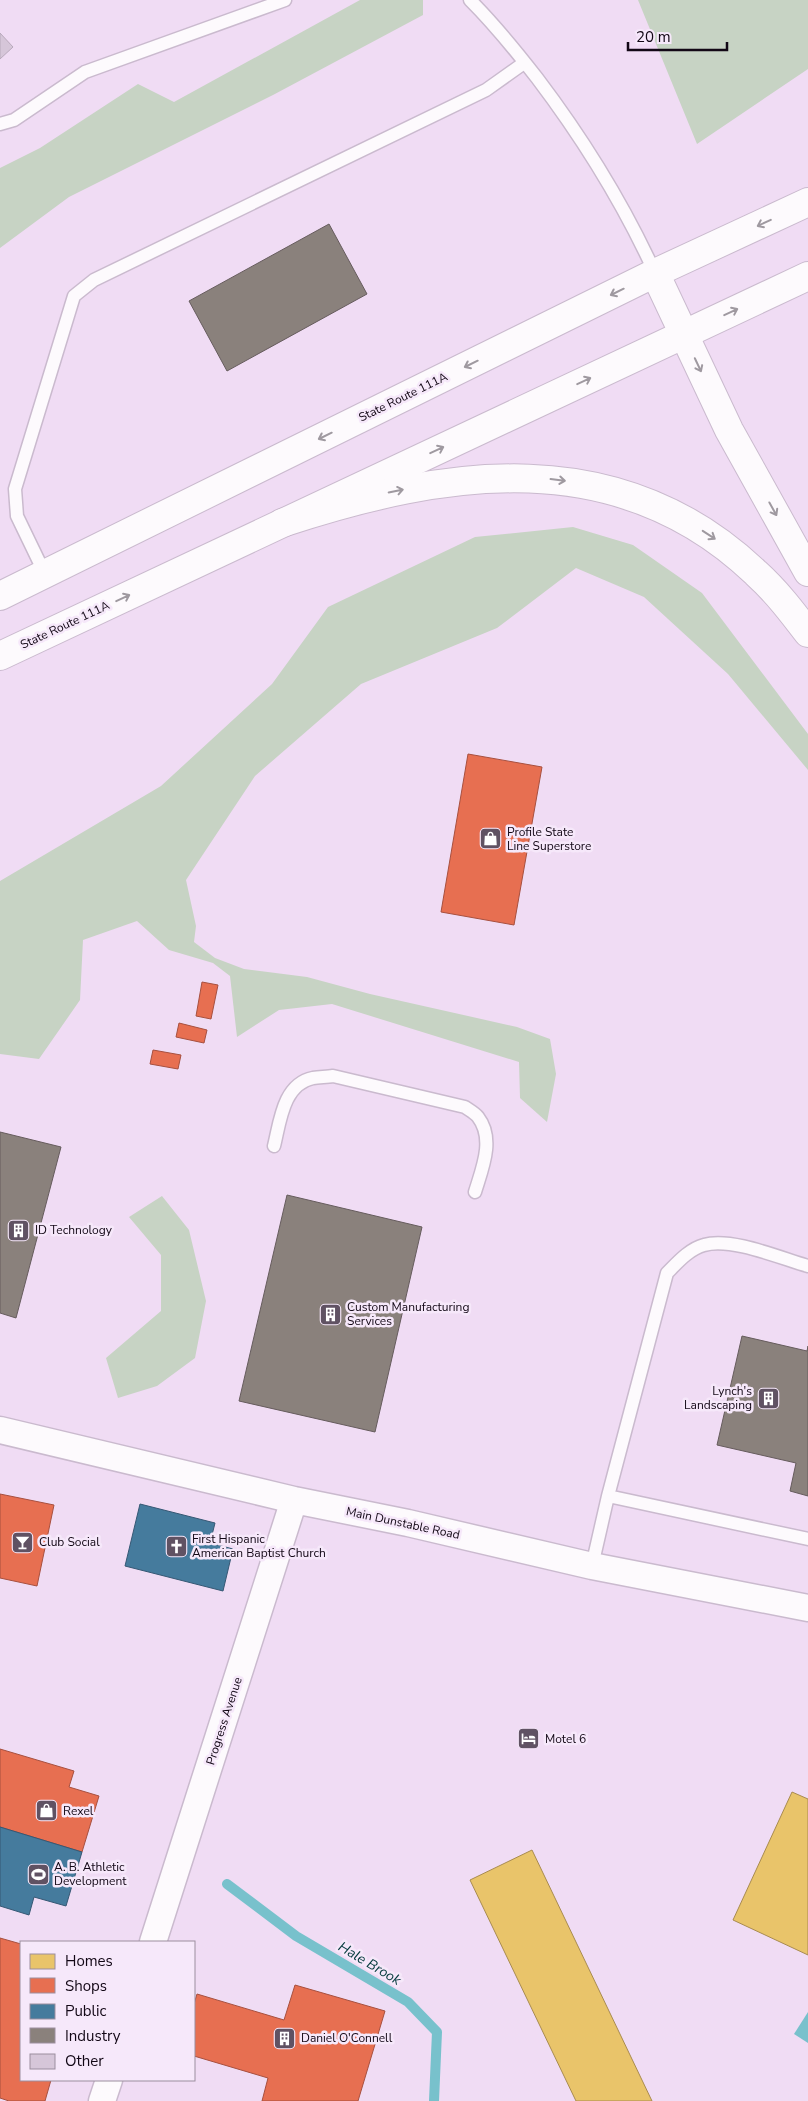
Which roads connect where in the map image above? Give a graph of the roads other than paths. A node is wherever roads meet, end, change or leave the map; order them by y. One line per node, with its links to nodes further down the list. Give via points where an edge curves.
1 (285, 0): 4 (lane, via 85,72 14,120)
2 (470, 0): 3 (lane)
3 (524, 63): 6 (lane, via 596,162 632,224); 11 (lane, via 486,90 94,280 74,296 15,489 17,516)
4 (0, 124)
5 (808, 202): 6 (main road, State Route 111A, one-way to 6)
6 (655, 273): 8 (main road); 11 (main road, State Route 111A, one-way to 11)
7 (808, 276): 8 (main road, State Route 111A, one-way to 7)
8 (684, 334): 9 (main road, State Route 111A, one-way to 8); 10 (main road, one-way to 10, via 729,430)
9 (282, 523): 13 (main road, one-way to 13, via 354,500 449,482 528,478 580,483 627,494 678,516 715,539 776,592); 14 (main road, State Route 111A, one-way to 9)
10 (808, 572)
11 (45, 574): 12 (main road, State Route 111A)
12 (0, 596)
13 (808, 633)
14 (0, 656)
15 (274, 1146): 16 (lane, via 287,1099 296,1087 312,1078 333,1076 465,1107 478,1116 486,1135 486,1155)
16 (475, 1192)
17 (808, 1266): 19 (lane, via 725,1242 702,1245 667,1273)
18 (0, 1430): 20 (street, Main Dunstable Road)
19 (608, 1496): 21 (lane); 22 (lane)
20 (294, 1500): 22 (street, Main Dunstable Road, via 416,1524); 24 (street, Progress Avenue)
21 (808, 1539)
22 (592, 1566): 23 (street, Main Dunstable Road)
23 (808, 1608)
24 (154, 1941)
25 (109, 2081): 26 (street)
26 (102, 2101)

